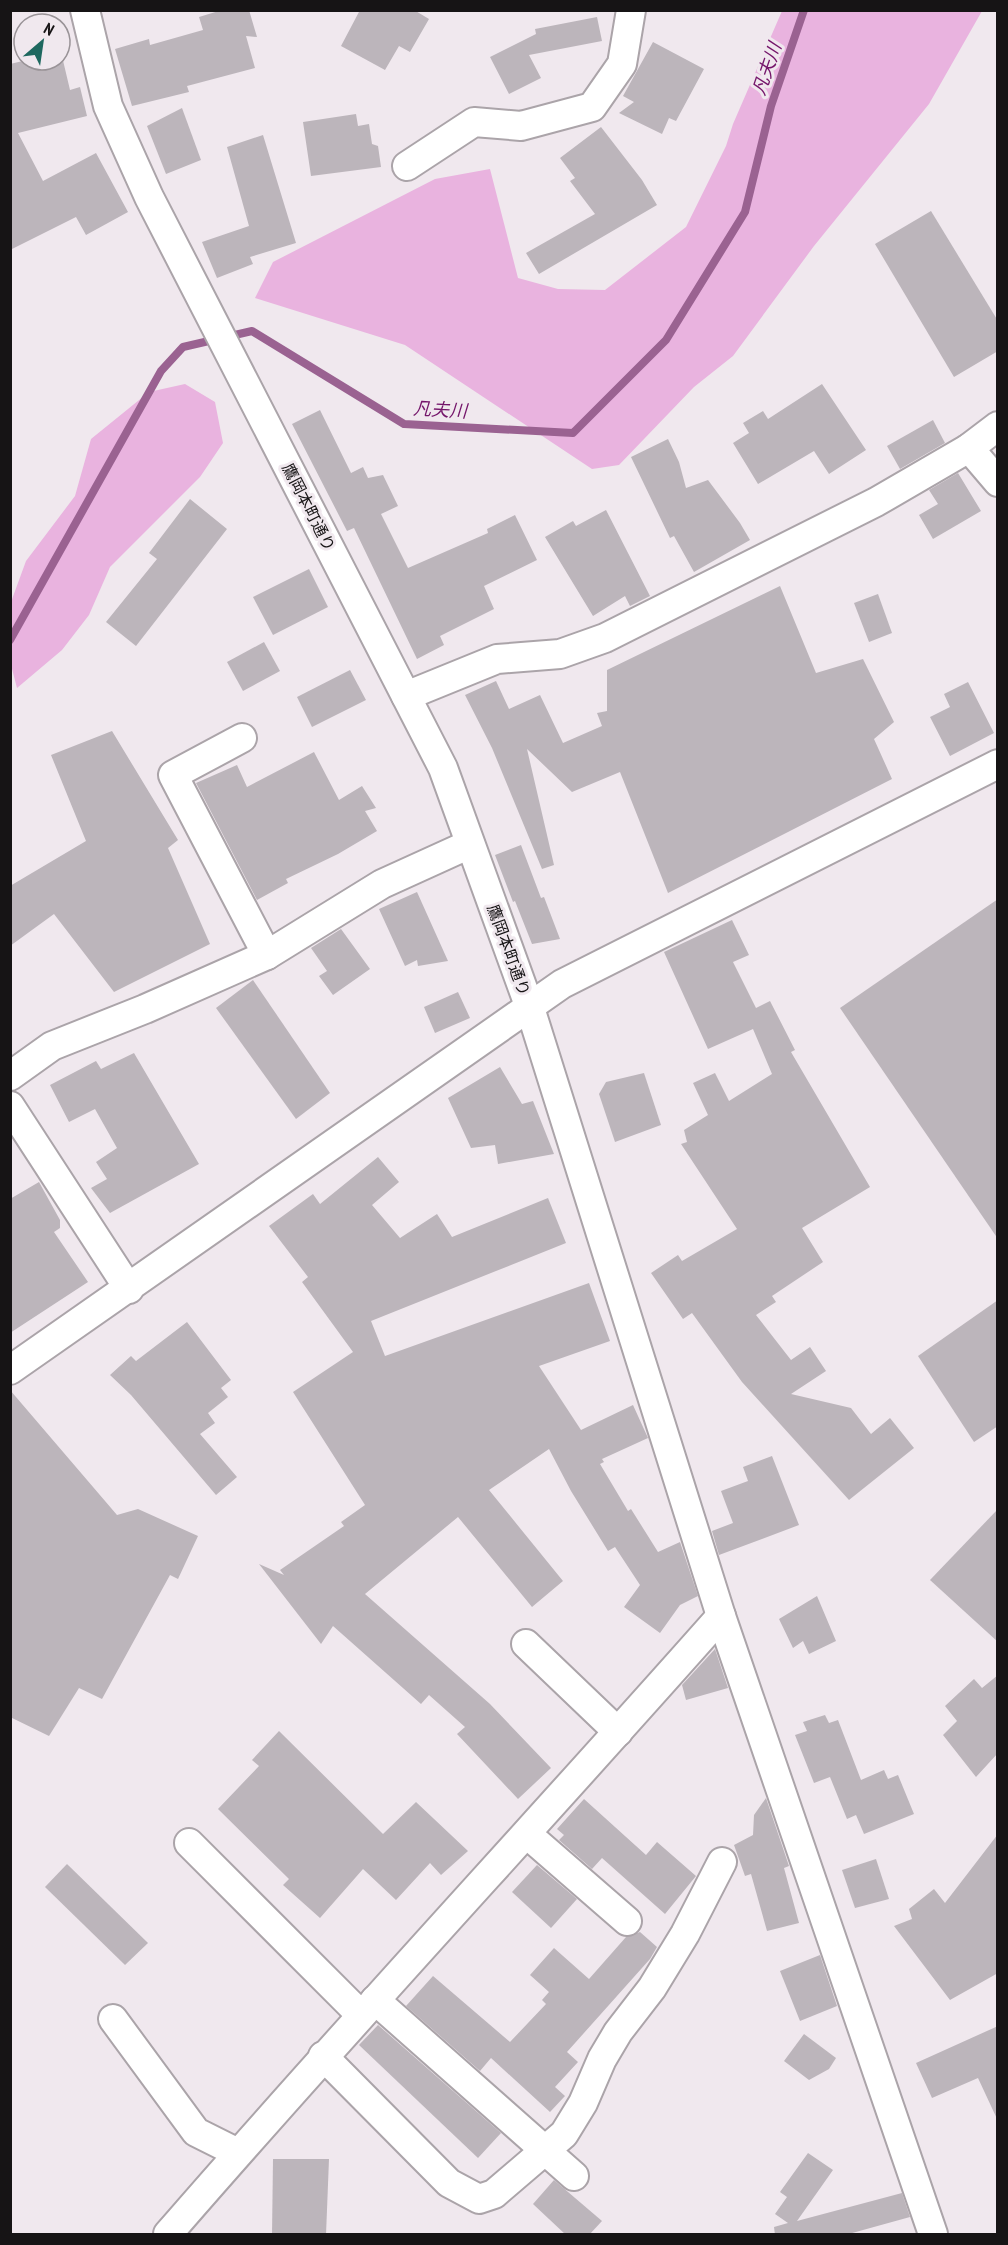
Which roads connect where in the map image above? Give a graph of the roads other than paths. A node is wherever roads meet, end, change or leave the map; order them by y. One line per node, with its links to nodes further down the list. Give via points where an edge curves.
1 (85, 10): 7 (street, 鷹岡本町通り, via 108,106 148,197)
2 (631, 10): 3 (street, via 622,64 592,107 521,126 474,122)
3 (407, 166)
4 (998, 426): 5 (street)
5 (969, 448): 6 (street); 7 (street, via 866,508 605,638 560,654 497,659)
6 (998, 482)
7 (406, 696): 10 (street, 鷹岡本町通り, via 443,768)
8 (242, 738): 11 (street, via 173,775)
9 (998, 764): 12 (street, via 562,984)
10 (470, 844): 11 (street, via 382,884); 12 (street, 鷹岡本町通り)
11 (267, 955): 13 (street, via 52,1046)
12 (530, 1008): 15 (street); 17 (street, 鷹岡本町通り)
13 (10, 1076)
14 (10, 1106): 15 (street)
15 (129, 1289): 16 (street)
16 (10, 1370)
17 (721, 1616): 19 (street); 31 (street, 鷹岡本町通り)
18 (526, 1644): 19 (street)
19 (618, 1732): 20 (street)
20 (528, 1835): 23 (street); 24 (street)
21 (189, 1843): 24 (street)
22 (722, 1863): 27 (street, via 652,1988 602,2059 583,2103 564,2133)
23 (627, 1921)
24 (368, 2008): 26 (street); 27 (street)
25 (112, 2019): 28 (street, via 196,2132)
26 (323, 2056): 27 (street, via 449,2183 479,2199 494,2194); 28 (street)
27 (546, 2150): 29 (street)
28 (238, 2153): 30 (street)
29 (574, 2176)
30 (168, 2235)
31 (933, 2235)

